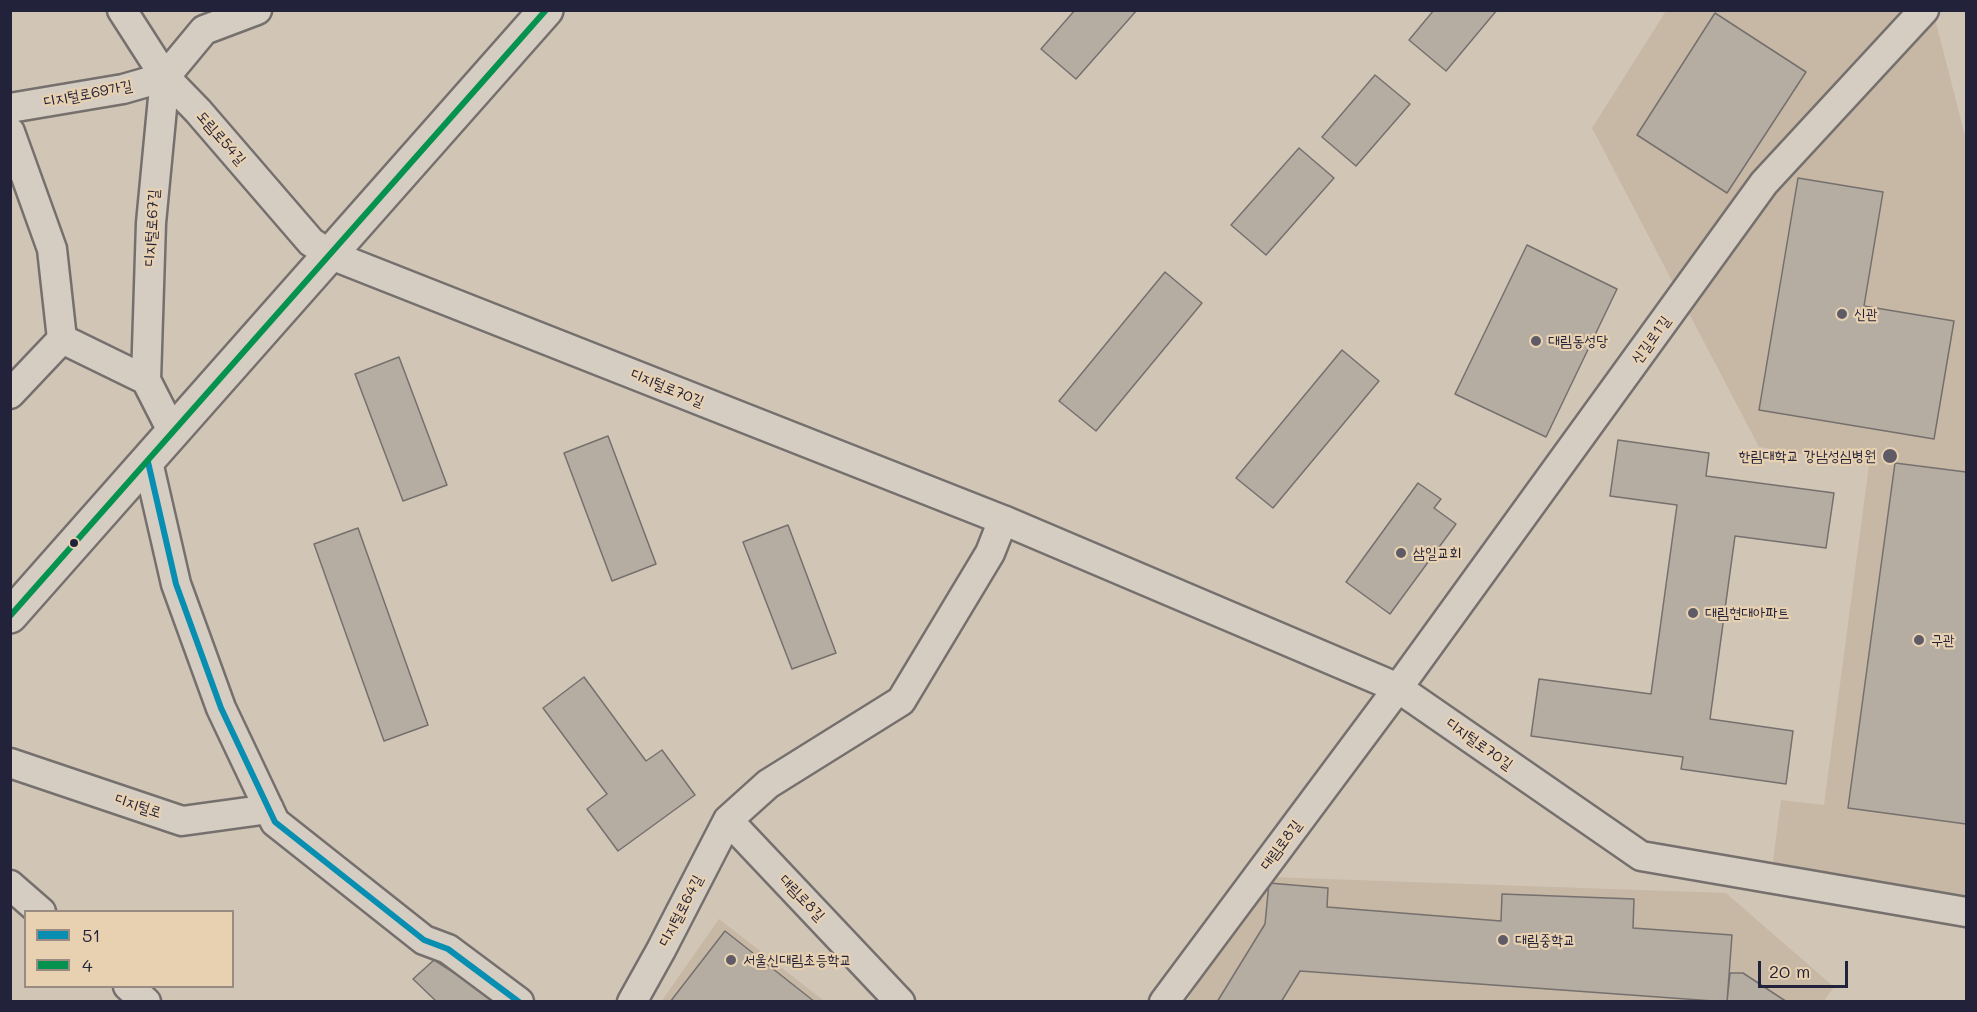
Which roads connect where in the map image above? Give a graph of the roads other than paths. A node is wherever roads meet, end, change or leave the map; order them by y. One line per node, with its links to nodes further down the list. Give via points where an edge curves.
1 (122, 10): 5 (street, 도림로54길)
2 (257, 10): 5 (street, via 204,30)
3 (546, 10): 8 (main road)
4 (1924, 10): 16 (street, 신길로1길, via 1764,183)
5 (165, 77): 6 (street, 디지털로69가길, via 123,89); 8 (street, 도림로54길, via 310,242); 10 (street, 디지털로67길, via 152,223)
6 (10, 108)
7 (10, 132): 9 (street, via 52,249)
8 (331, 255): 12 (main road); 14 (street, 디지털로70길)
9 (62, 339): 10 (street); 11 (street)
10 (146, 380): 12 (street, 디지털로67길)
11 (10, 394)
12 (173, 433): 13 (main road)
13 (148, 462): 15 (main road); 18 (street, via 176,584 221,708)
14 (1003, 520): 16 (street, 디지털로70길); 19 (street, via 990,553 901,701 768,783)
15 (10, 616)
16 (1398, 688): 22 (street, 디지털로70길, via 1641,856); 28 (street, 대림로8길)
17 (10, 763): 18 (street, 디지털로, via 182,821)
18 (269, 809): 25 (street, via 275,822 424,940 448,948)
19 (728, 820): 26 (street, 디지털로64길); 27 (street, 대림로8길)
20 (10, 885): 21 (street)
21 (39, 910)
22 (1966, 912)
23 (129, 988): 24 (street)
24 (146, 1002)
25 (519, 1002)
26 (632, 1002)
27 (900, 1002)
28 (1164, 1002)

